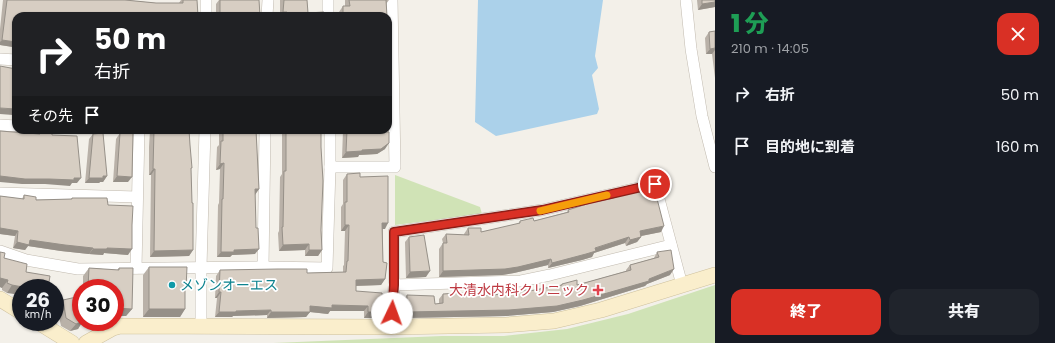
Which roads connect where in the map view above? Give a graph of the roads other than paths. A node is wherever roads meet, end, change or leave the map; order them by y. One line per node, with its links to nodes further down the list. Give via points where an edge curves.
1 (206, 0): 6 (street)
2 (268, 0): 7 (street)
3 (328, 0): 8 (street)
4 (392, 0): 18 (street, via 395,167)
5 (686, 0): 17 (street, via 702,116)
6 (206, 12)
7 (267, 12)
8 (328, 12)
9 (0, 59): 10 (street)
10 (12, 60)
11 (0, 125): 12 (street)
12 (12, 126)
13 (138, 134): 21 (street)
14 (205, 134): 26 (street)
15 (265, 134): 24 (street)
16 (330, 134): 18 (street)
17 (712, 142): 19 (street)
18 (330, 167): 24 (street, via 327,268)
19 (715, 167)
20 (0, 193): 21 (street)
21 (137, 197): 25 (street)
22 (671, 245): 28 (street, via 521,281); 28 (street, via 655,184 542,210 394,232); 29 (street)
23 (0, 251): 25 (street, via 26,260 78,269)
24 (263, 267): 26 (street)
25 (136, 268): 26 (street)
26 (201, 268): 32 (street)
27 (715, 275): 29 (street)
28 (394, 285): 33 (street)
29 (682, 285): 33 (street, via 601,310 554,321 506,325)
30 (0, 299): 31 (street)
31 (12, 306)
32 (201, 327): 33 (street); 36 (street, via 120,326)
33 (392, 327)
34 (53, 331): 35 (street)
35 (72, 343)
36 (86, 343)

